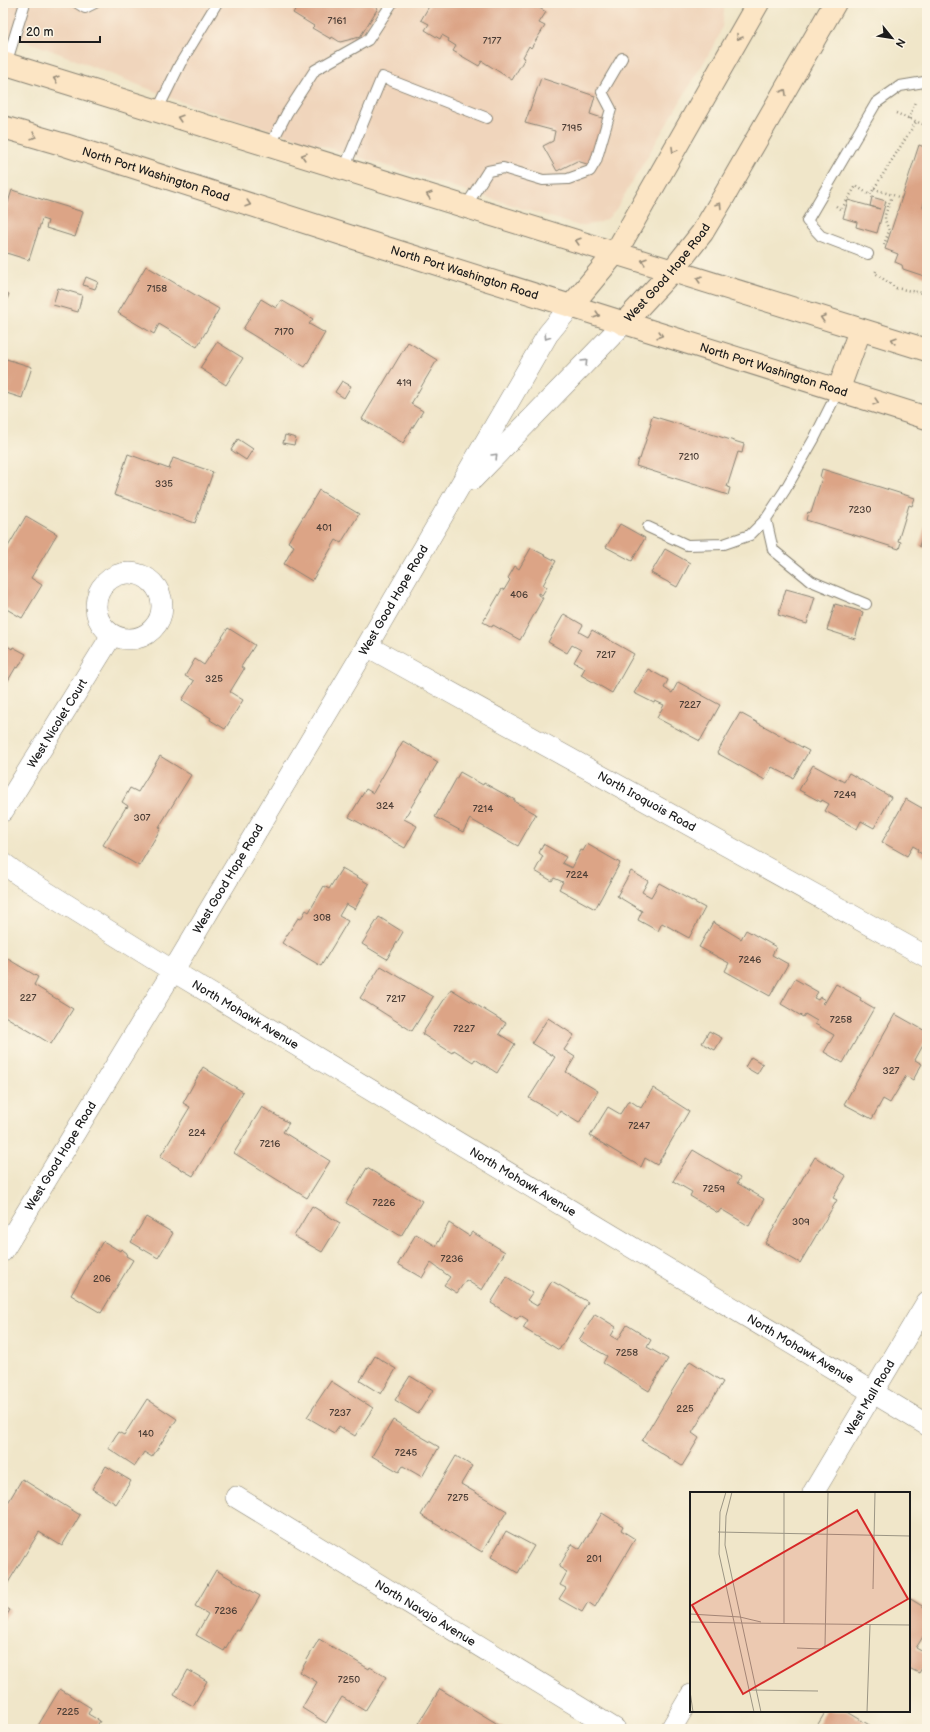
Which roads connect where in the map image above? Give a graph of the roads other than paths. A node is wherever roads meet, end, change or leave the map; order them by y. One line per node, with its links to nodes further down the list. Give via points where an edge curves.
1 (25, 3): 9 (lane)
2 (77, 3): 3 (lane, via 85,8)
3 (95, 3)
4 (217, 3): 11 (lane, via 180,64)
5 (392, 3): 14 (lane, via 368,40 315,70 287,113)
6 (758, 3): 17 (main road, West Good Hope Road, one-way to 17)
7 (835, 3): 19 (main road, West Good Hope Road, one-way to 7, via 702,233 724,198)
8 (622, 58): 16 (lane, via 602,92 611,109 596,161 590,171 568,179 543,180 503,168 488,171)
9 (4, 65): 11 (main road, one-way to 9)
10 (927, 83): 18 (lane, via 900,86 876,103 807,221 820,236)
11 (157, 111): 14 (main road, one-way to 11)
12 (487, 118): 15 (lane, via 382,78)
13 (3, 127): 20 (main road, North Port Washington Road, one-way to 20)
14 (270, 146): 15 (main road, one-way to 14)
15 (344, 168): 16 (main road, one-way to 15)
16 (466, 206): 17 (main road, one-way to 16)
17 (616, 252): 19 (main road, one-way to 17); 20 (main road, West Good Hope Road)
18 (868, 254)
19 (672, 270): 21 (main road, West Good Hope Road); 22 (main road, one-way to 19)
20 (571, 306): 21 (main road, North Port Washington Road, one-way to 21); 26 (street, West Good Hope Road, one-way to 26, via 548,334)
21 (623, 324): 24 (main road, North Port Washington Road, one-way to 24); 26 (street, West Good Hope Road, one-way to 21)
22 (860, 330): 23 (main road, one-way to 22); 24 (main road)
23 (927, 350)
24 (838, 391): 25 (main road, North Port Washington Road, one-way to 25); 27 (lane, via 814,439)
25 (927, 418)
26 (449, 504): 31 (street, West Good Hope Road)
27 (766, 519): 28 (lane, via 750,535 724,544 687,545); 29 (lane, via 773,550 811,581)
28 (648, 527)
29 (866, 604)
30 (112, 635): 32 (street, West Nicolet Court)
31 (367, 646): 34 (street, North Iroquois Road); 35 (street, West Good Hope Road)
32 (3, 811)
33 (3, 863): 35 (street)
34 (927, 957)
35 (173, 971): 36 (street, West Good Hope Road); 38 (street, North Mohawk Avenue)
36 (3, 1251)
37 (927, 1302): 38 (street, West Mall Road)
38 (873, 1393): 39 (street, North Mohawk Avenue); 40 (street, West Mall Road)
39 (927, 1426)
40 (814, 1492)
41 (236, 1497): 43 (street, North Navajo Avenue)
42 (690, 1697): 44 (street)
43 (615, 1729)
44 (671, 1729)

